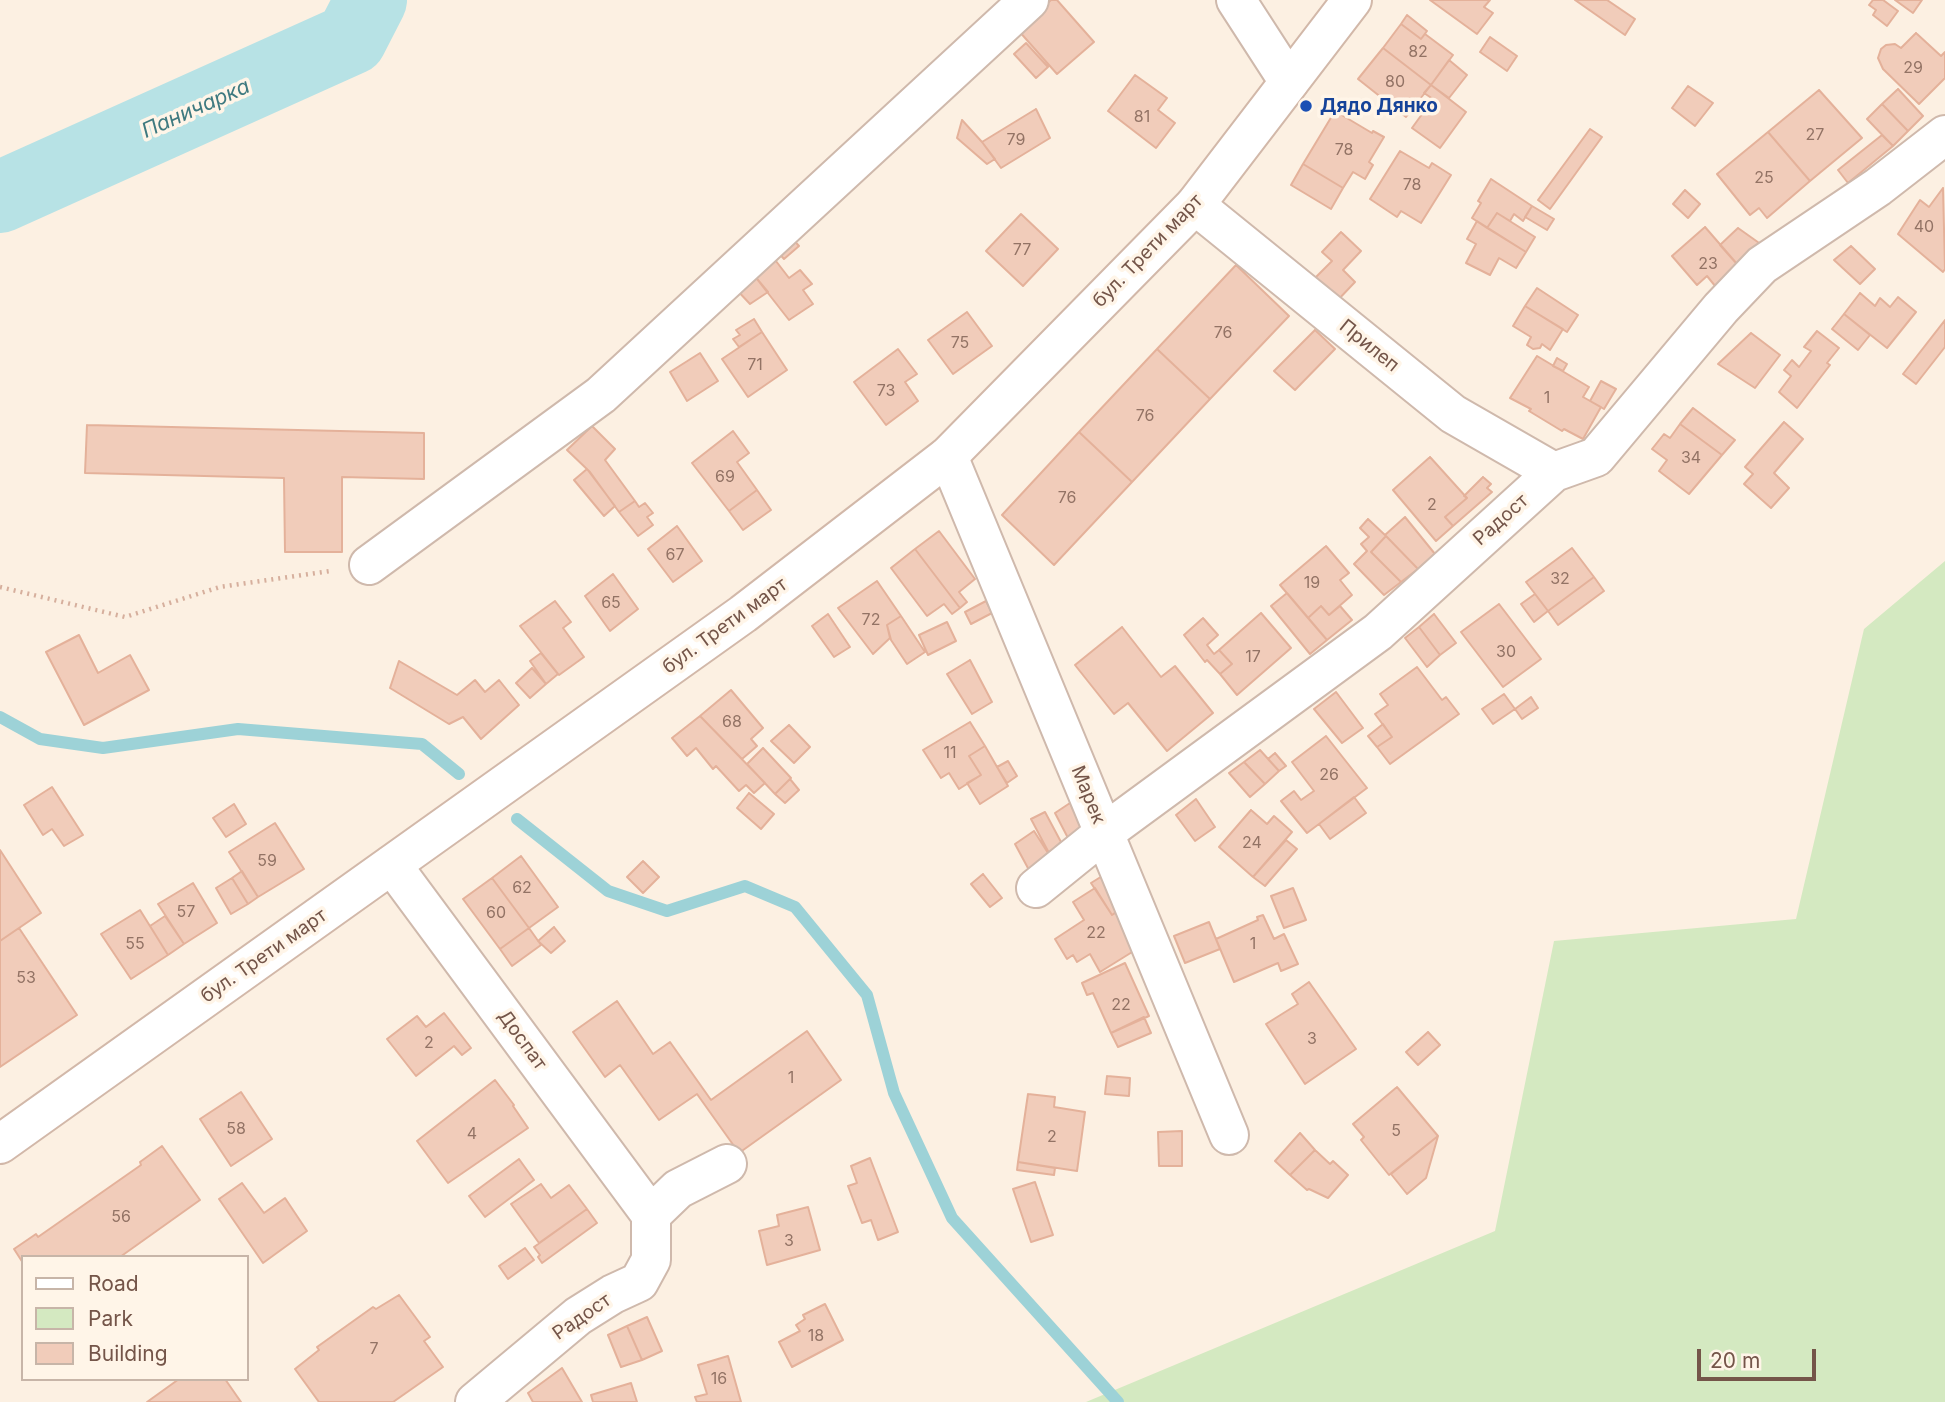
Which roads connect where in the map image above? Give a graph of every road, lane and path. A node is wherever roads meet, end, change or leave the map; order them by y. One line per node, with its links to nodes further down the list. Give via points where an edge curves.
1 (1029, 0): 9 (street, via 601,395)
2 (1236, 0): 4 (street)
3 (1352, 0): 4 (street, бул. Трети март)
4 (1289, 82): 6 (street, бул. Трети март)
5 (1945, 135): 8 (street, Радост, via 1878,187 1762,265 1596,457)
6 (1195, 205): 7 (street, бул. Трети март); 8 (street, Прилеп, via 1453,414)
7 (948, 456): 11 (street, Марек); 12 (street, бул. Трети март, via 743,614)
8 (1554, 472): 11 (street, Радост, via 1378,632)
9 (369, 565): 10 (path, via 220,587 125,617)
10 (0, 587)
11 (1104, 833): 13 (street, Радост); 14 (street, Марек)
12 (392, 865): 15 (street, бул. Трети март); 17 (street, Доспат)
13 (1036, 888)
14 (1229, 1135)
15 (0, 1144)
16 (727, 1164): 17 (street, via 678,1189)
17 (651, 1216): 18 (street, Радост, via 650,1261 639,1282 578,1315)
18 (475, 1402)

